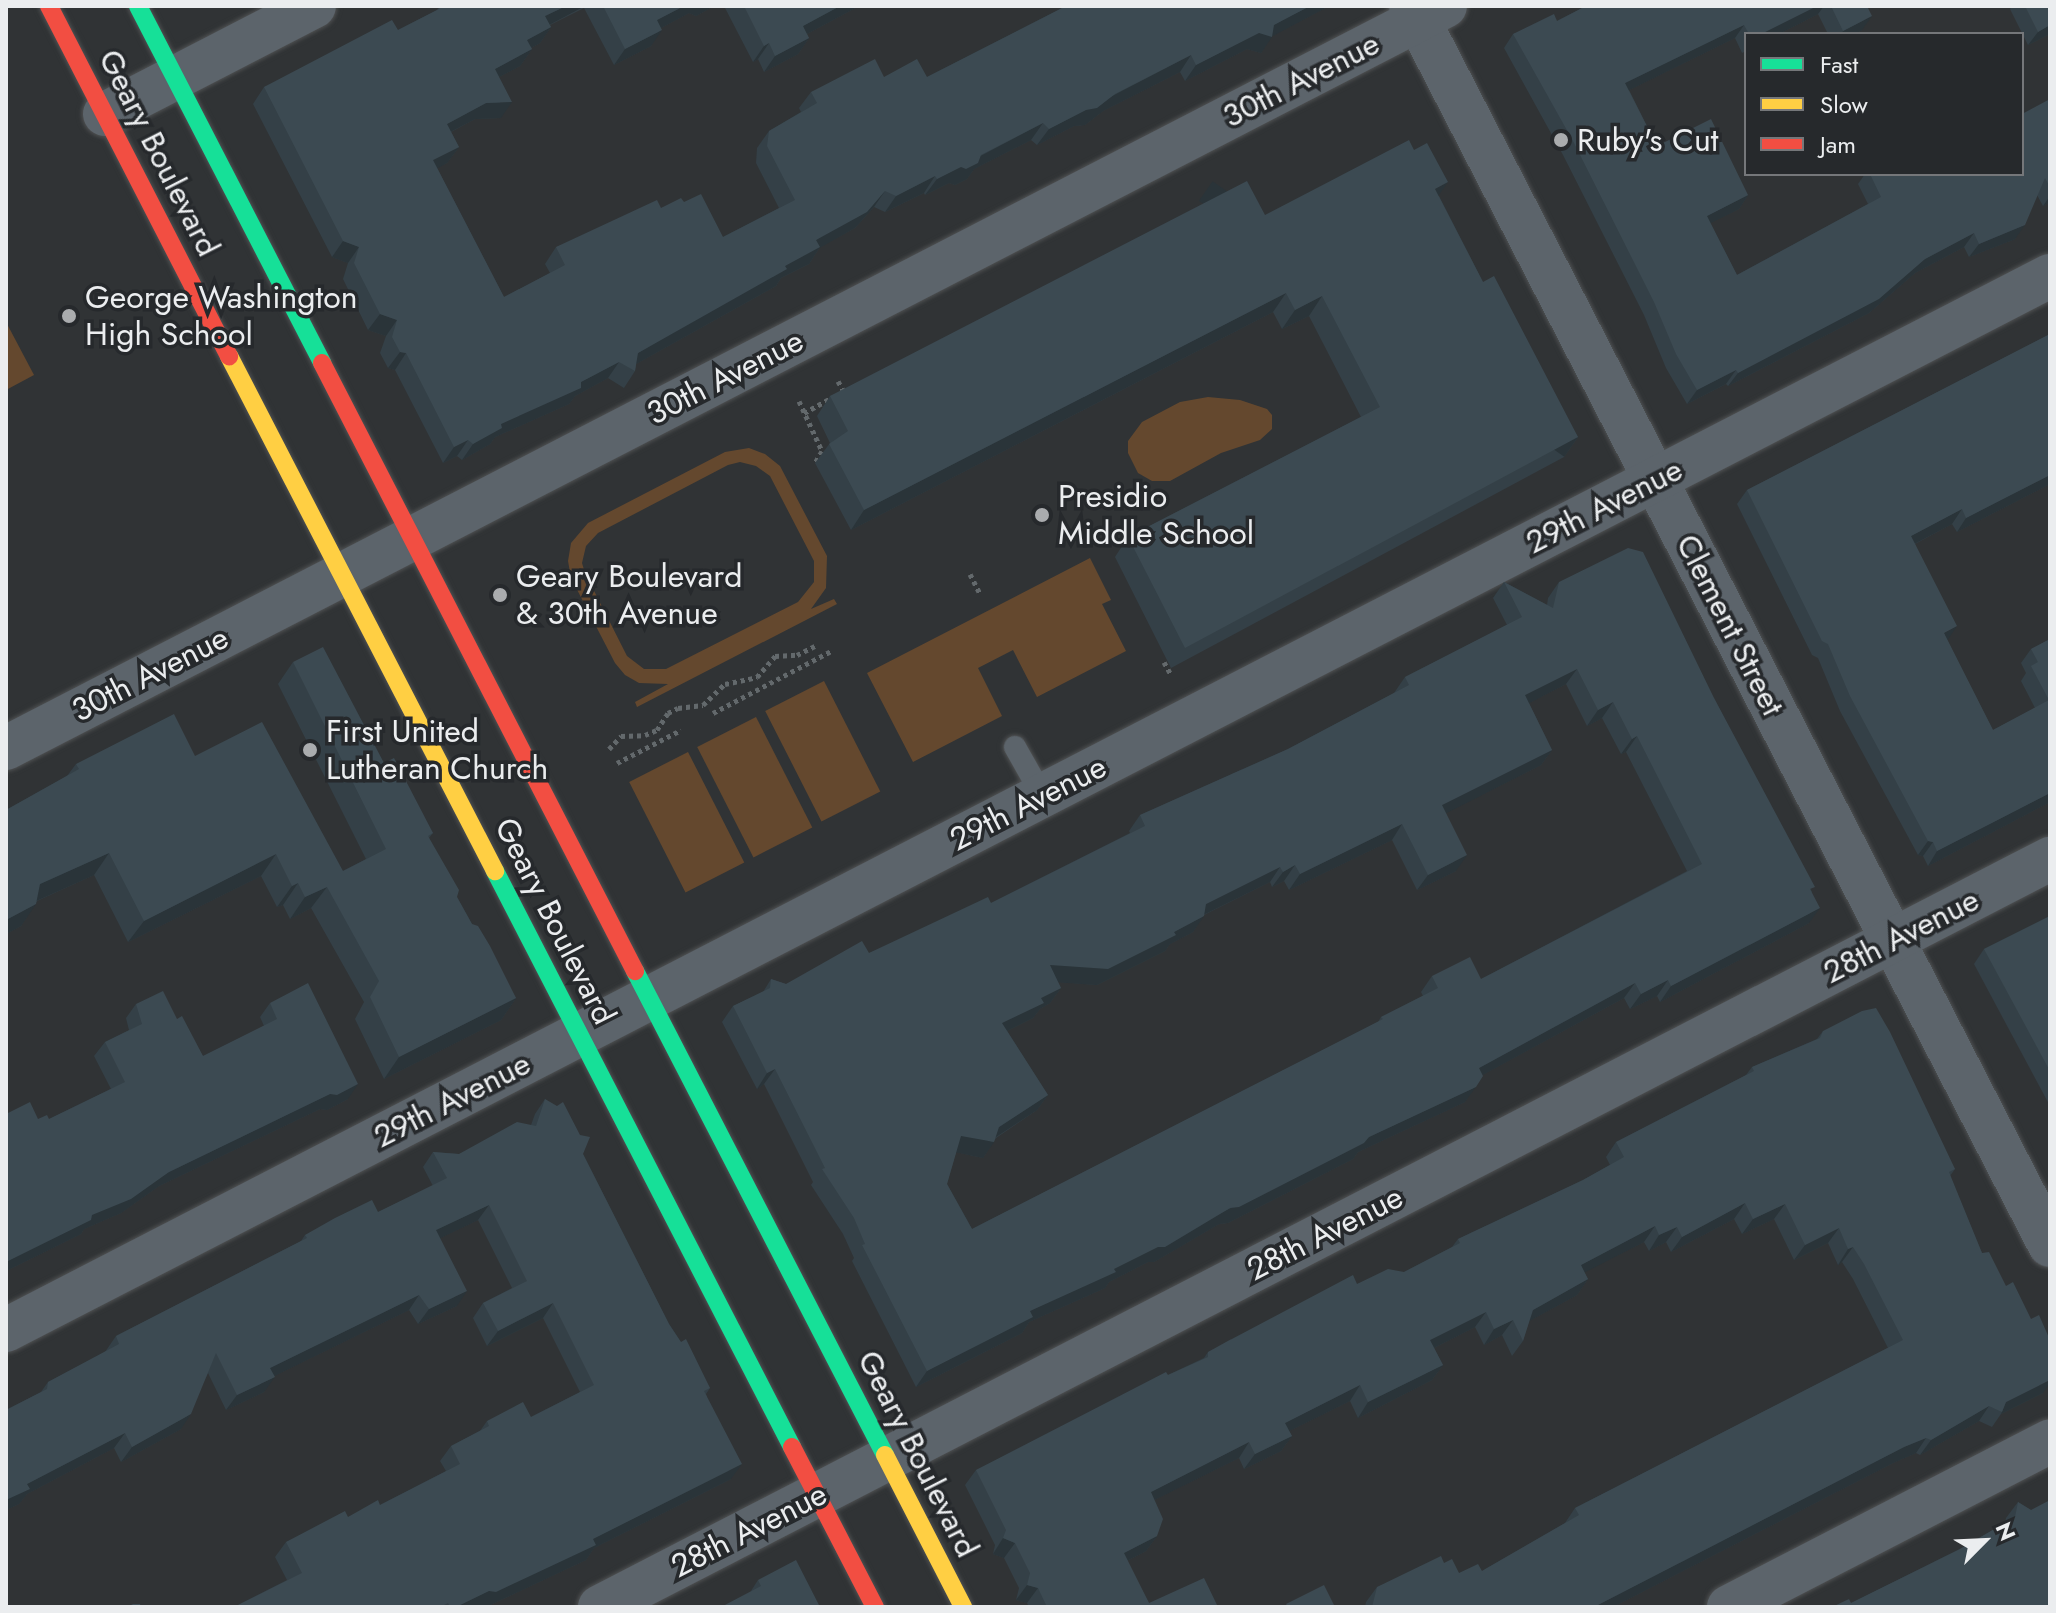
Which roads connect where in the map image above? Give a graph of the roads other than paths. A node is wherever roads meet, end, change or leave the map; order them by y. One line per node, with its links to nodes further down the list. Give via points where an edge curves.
1 (49, 6): 6 (main road, Geary Boulevard)
2 (138, 6): 5 (main road, Geary Boulevard)
3 (314, 6): 5 (street)
4 (1425, 11): 8 (street, Clement Street); 9 (street, 30th Avenue)
5 (175, 78): 6 (street); 9 (main road, Geary Boulevard)
6 (105, 114): 10 (main road, Geary Boulevard)
7 (2050, 276): 8 (street, 29th Avenue)
8 (1655, 479): 13 (street, 29th Avenue); 15 (street, Clement Street)
9 (412, 538): 10 (street, 30th Avenue); 16 (main road, Geary Boulevard)
10 (342, 574): 12 (street, 30th Avenue); 17 (main road, Geary Boulevard)
11 (1015, 747): 13 (lane)
12 (6, 748)
13 (1042, 795): 16 (street, 29th Avenue)
14 (2050, 859): 15 (street, 28th Avenue)
15 (1893, 940): 18 (street, Clement Street); 21 (street, 28th Avenue)
16 (650, 998): 17 (street, 29th Avenue); 21 (main road, Geary Boulevard)
17 (580, 1034): 19 (street, 29th Avenue); 22 (main road, Geary Boulevard)
18 (2050, 1245)
19 (6, 1330)
20 (2050, 1441): 26 (street)
21 (887, 1459): 22 (street, 28th Avenue); 25 (main road, Geary Boulevard)
22 (818, 1495): 23 (street, 28th Avenue); 24 (main road, Geary Boulevard)
23 (600, 1607)
24 (875, 1607)
25 (963, 1607)
26 (1729, 1607)

